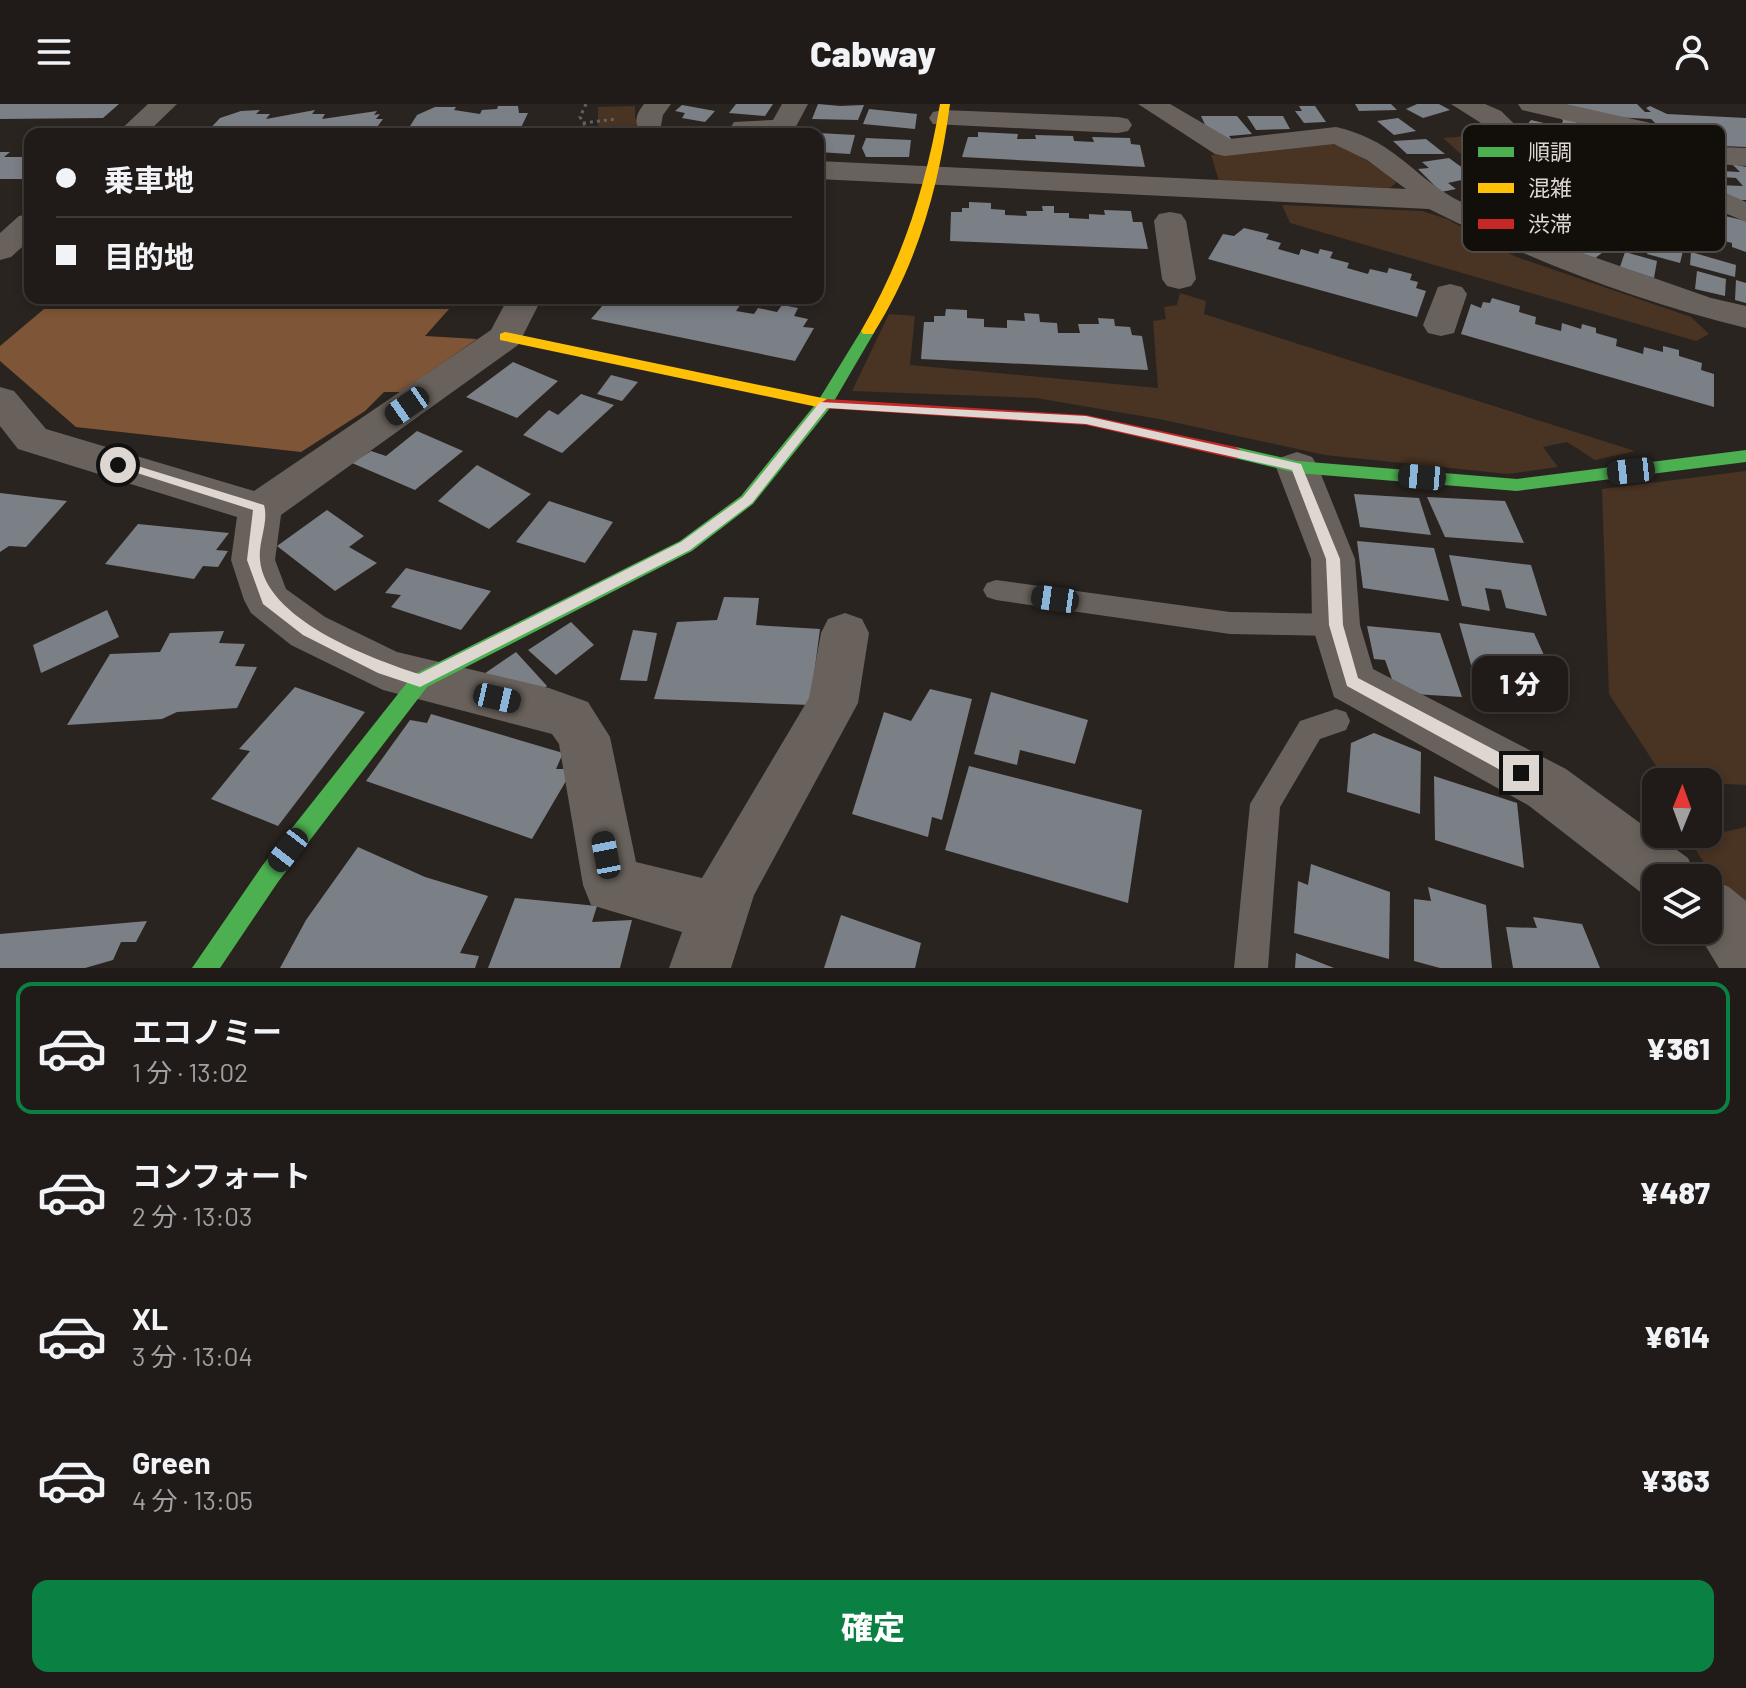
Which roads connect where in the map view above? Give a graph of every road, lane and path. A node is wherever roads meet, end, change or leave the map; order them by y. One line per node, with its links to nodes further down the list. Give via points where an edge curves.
1 (164, 104): 15 (street)
2 (586, 104): 11 (path)
3 (795, 104): 17 (street, via 782,128)
4 (1151, 104): 18 (street, via 1225,148 1336,135)
5 (1513, 104): 8 (street)
6 (1531, 104): 13 (street)
7 (1332, 105): 18 (street)
8 (1472, 108): 12 (street)
9 (944, 111): 14 (street); 22 (street)
10 (623, 118): 11 (path)
11 (583, 123): 16 (path)
12 (1493, 124)
13 (1619, 124)
14 (1118, 125)
15 (137, 128)
16 (586, 128)
17 (744, 128)
18 (1353, 140): 23 (street, via 1396,163)
19 (1746, 157): 20 (street)
20 (1726, 159)
21 (824, 170): 22 (street)
22 (935, 176): 23 (street); 36 (street, via 906,260)
23 (1435, 200): 25 (street)
24 (1726, 201): 26 (street)
25 (1462, 213)
26 (1746, 213)
27 (1170, 221): 31 (street)
28 (24, 228): 29 (street)
29 (0, 250)
30 (1554, 252): 33 (street, via 1700,306)
31 (1179, 279)
32 (522, 304): 34 (street)
33 (1746, 317)
34 (505, 337): 36 (street); 39 (street)
35 (0, 400): 39 (street, via 32,439)
36 (824, 404): 38 (street, via 1086,420); 43 (street, via 747,500 686,546)
37 (1746, 456): 38 (street, via 1517,485)
38 (1297, 467): 41 (street, via 1333,559)
39 (260, 508): 43 (street, via 253,560 267,600 308,631 383,669)
40 (996, 590): 41 (lane, via 1230,623)
41 (1336, 625): 45 (street, via 1352,682 1547,787)
42 (845, 633): 46 (street, via 833,703 729,883)
43 (420, 681): 46 (street, via 570,718 584,737 612,885); 49 (street, via 270,874)
44 (1336, 721): 51 (lane, via 1310,730 1265,804)
45 (1649, 864)
46 (719, 912): 50 (street)
47 (1722, 918): 48 (street)
48 (1746, 955)
49 (205, 968)
50 (700, 968)
51 (1251, 968)

